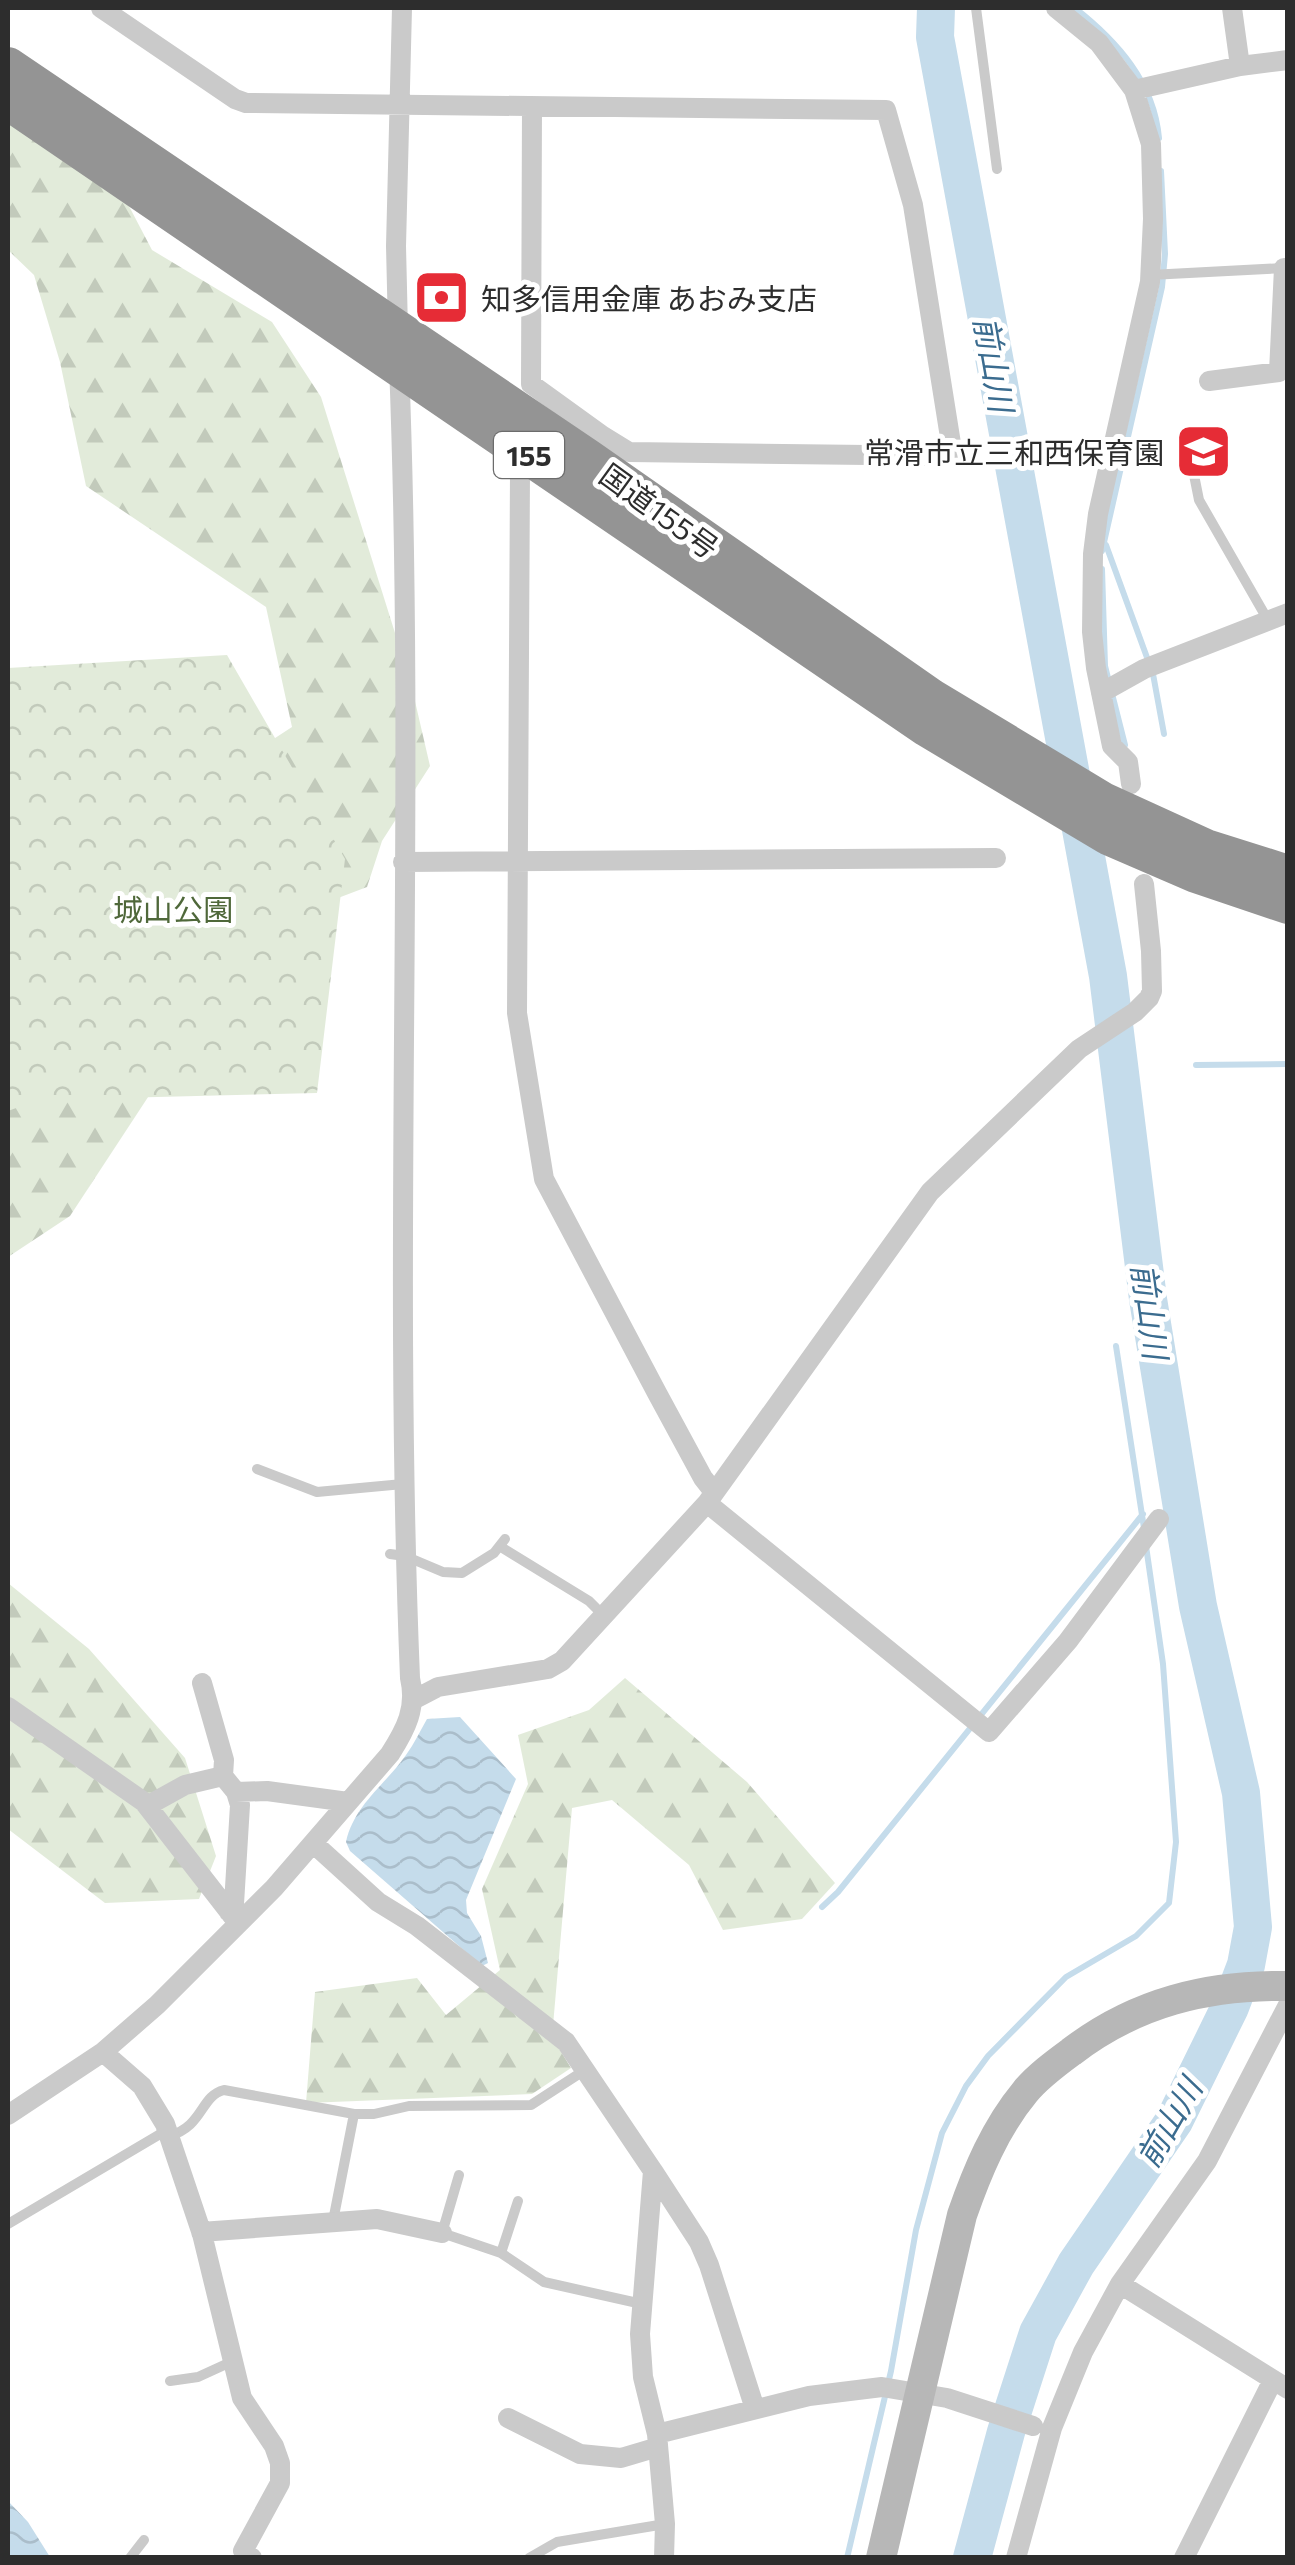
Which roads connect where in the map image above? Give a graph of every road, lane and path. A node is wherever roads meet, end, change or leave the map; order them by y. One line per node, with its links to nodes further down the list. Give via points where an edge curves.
1 (100, 8): 11 (street, via 241,102)
2 (402, 8): 11 (street)
3 (976, 8): 13 (lane)
4 (1056, 8): 9 (street, via 1099,43)
5 (1232, 8): 8 (street)
6 (1288, 60): 8 (street)
7 (8, 66): 16 (highway, 国道155号 / 155)
8 (1240, 66): 9 (street)
9 (1134, 90): 15 (street, via 1151,144)
10 (8, 101): 17 (highway, 国道155号 / 155)
11 (399, 103): 12 (street); 16 (street)
12 (532, 106): 20 (street, via 530,384); 20 (street, via 886,110 913,205 953,456)
13 (997, 169)
14 (1286, 268): 15 (lane); 18 (street, via 1279,372)
15 (1150, 275): 23 (street, via 1093,554 1092,632)
16 (398, 330): 17 (street); 20 (highway, 国道155号 / 155)
17 (399, 371): 21 (highway, 国道155号 / 155); 28 (street)
18 (1209, 381)
19 (1187, 440): 22 (lane, via 1199,500)
20 (595, 447): 24 (highway, 国道155号 / 155)
21 (529, 455): 24 (highway, 国道155号 / 155, via 927,728); 27 (street, via 520,472)
22 (1278, 618): 23 (street, via 1144,669)
23 (1101, 693): 25 (street, via 1112,746 1128,762)
24 (1050, 787): 25 (highway, 国道155号 / 155)
25 (1114, 807): 29 (highway, 国道155号 / 155, via 1206,848); 31 (highway, 国道155号 / 155, via 1196,874)
26 (996, 858): 27 (street)
27 (518, 861): 28 (street); 34 (street, via 517,1014 547,1188)
28 (403, 862): 33 (street)
29 (1288, 874)
30 (1144, 884): 34 (street, via 1149,998 1079,1049 930,1192)
31 (1288, 905)
32 (257, 1469): 33 (lane, via 317,1492)
33 (403, 1484): 36 (street)
34 (710, 1498): 35 (street, via 989,1732); 37 (street)
35 (1160, 1519)
36 (398, 1555): 37 (lane, via 462,1572 503,1543); 39 (street)
37 (604, 1616): 39 (street, via 548,1669 438,1686)
38 (202, 1683): 41 (street)
39 (415, 1699): 42 (street, via 397,1743)
40 (8, 1708): 43 (street)
41 (230, 1784): 42 (street); 43 (street, via 185,1785); 45 (street, via 239,1822)
42 (348, 1802): 44 (street)
43 (148, 1806): 45 (street)
44 (313, 1843): 45 (street); 49 (street, via 378,1902 566,2042)
45 (234, 1917): 48 (street, via 157,2004)
46 (1288, 1986): 66 (street, via 1173,1998 1099,2030 1026,2091 978,2169)
47 (1288, 2005): 61 (street, via 1207,2161)
48 (103, 2052): 51 (street); 52 (street, via 142,2086)
49 (585, 2070): 50 (lane, via 531,2105 409,2106); 53 (street)
50 (354, 2114): 52 (lane, via 224,2090 215,2092 188,2131); 57 (lane)
51 (8, 2115)
52 (168, 2133): 56 (lane); 58 (street)
53 (653, 2172): 62 (street); 67 (street, via 709,2265)
54 (458, 2175): 59 (lane)
55 (518, 2200): 60 (lane)
56 (8, 2224)
57 (332, 2224): 58 (street); 59 (street, via 377,2219)
58 (201, 2232): 63 (street)
59 (442, 2234): 60 (lane)
60 (501, 2253): 62 (lane, via 544,2282)
61 (1120, 2284): 65 (street); 78 (street, via 1066,2389)
62 (642, 2304): 70 (street, via 644,2377)
63 (233, 2361): 64 (lane); 73 (street, via 242,2398 280,2464 280,2483)
64 (170, 2381)
65 (1280, 2384): 79 (street)
66 (920, 2392): 67 (street, via 882,2387); 69 (street); 77 (street)
67 (755, 2409): 70 (street)
68 (509, 2426): 70 (street, via 580,2454 621,2458)
69 (1033, 2426)
70 (658, 2446): 71 (street)
71 (666, 2524): 75 (lane, via 557,2542); 76 (street)
72 (144, 2540): 74 (lane)
73 (244, 2555)
74 (136, 2556)
75 (529, 2558)
76 (664, 2558)
77 (881, 2558)
78 (1016, 2558)
79 (1184, 2558)

